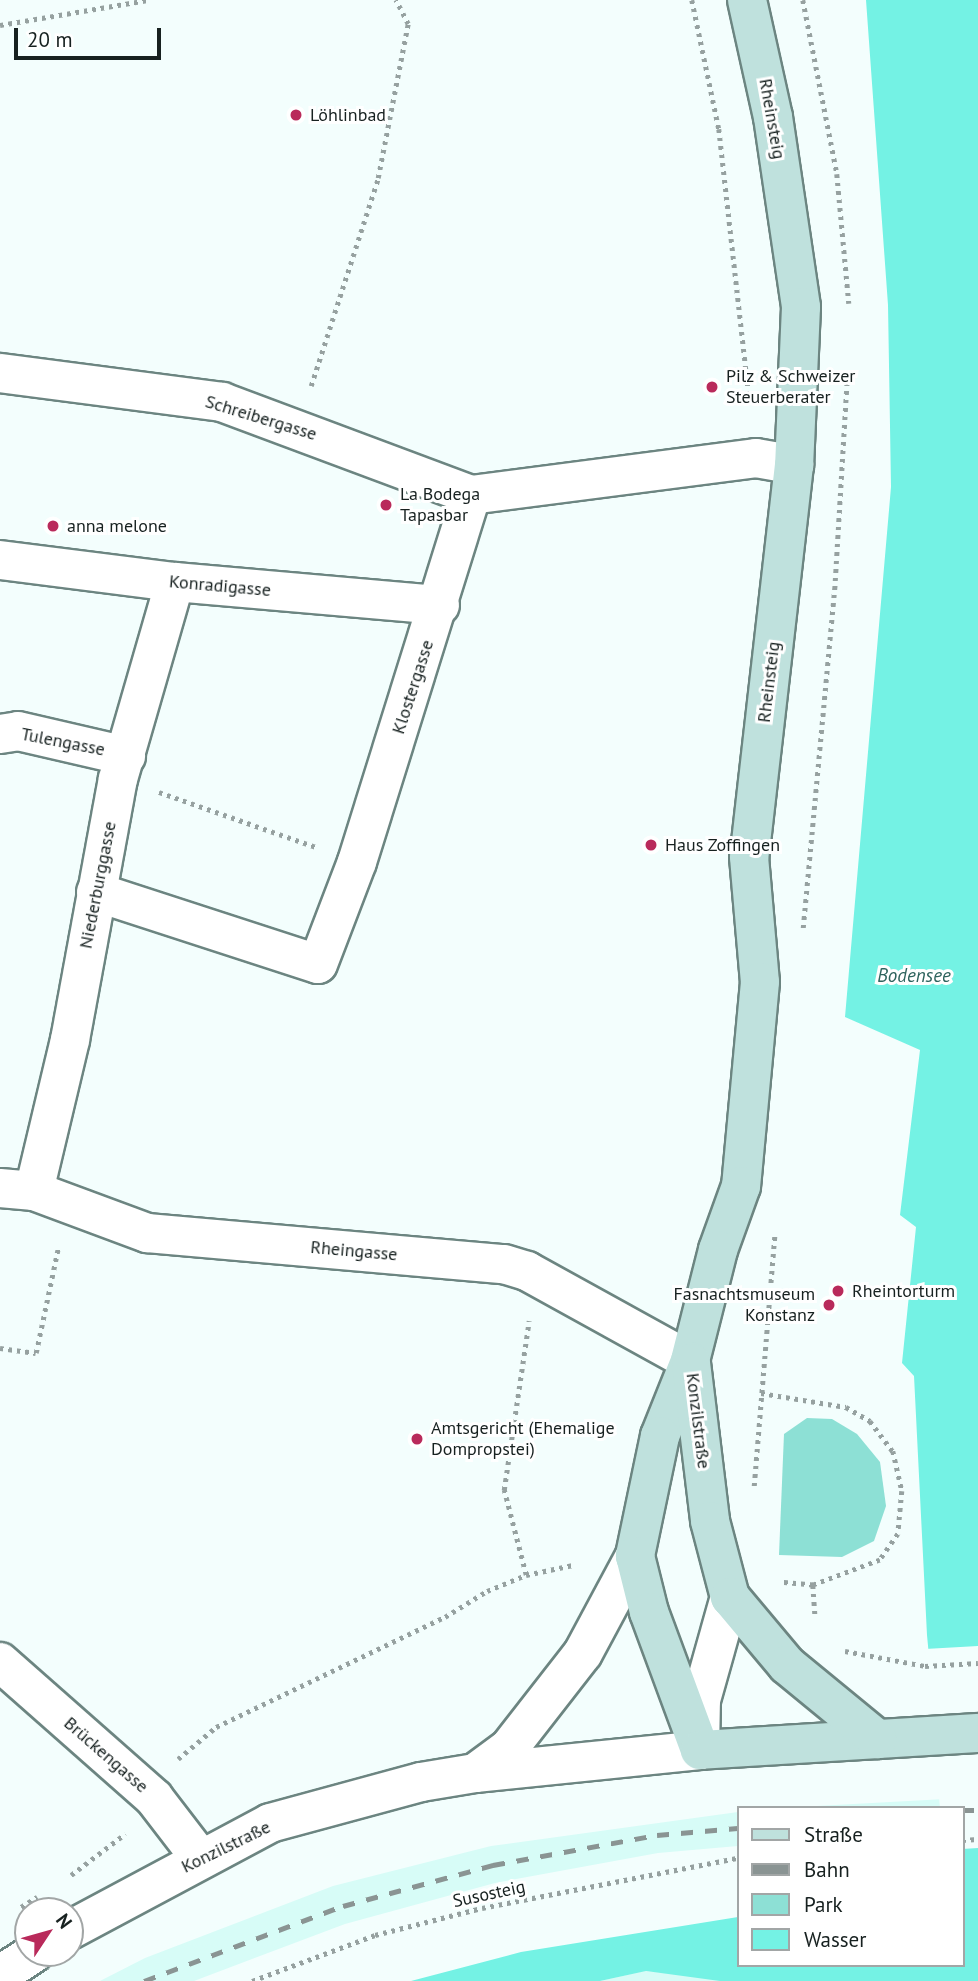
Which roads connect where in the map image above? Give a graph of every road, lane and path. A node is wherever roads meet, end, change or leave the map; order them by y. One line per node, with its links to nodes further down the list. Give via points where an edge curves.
1 (106, 0): 6 (path)
2 (148, 0): 6 (path)
3 (396, 0): 9 (path, via 408,24 378,178)
4 (692, 0): 10 (path, via 719,129)
5 (747, 0): 11 (main road, Rheinsteig, via 773,117 802,306)
6 (108, 6): 7 (path)
7 (0, 25)
8 (0, 373): 9 (street, Schreibergasse, via 222,402)
9 (298, 427): 12 (street, Schreibergasse)
10 (756, 458): 11 (street); 12 (street)
11 (794, 466): 24 (main road, Rheinsteig, via 749,857 760,982 741,1186 718,1250)
12 (471, 495): 15 (street, Klostergasse)
13 (0, 560): 14 (street, Konradigasse)
14 (175, 582): 15 (street, Konradigasse); 17 (street, Niederburggasse)
15 (440, 605): 19 (street, Klostergasse)
16 (0, 734): 17 (street, Tulengasse, via 18,731)
17 (126, 756): 20 (street, Niederburggasse)
18 (156, 790): 19 (path)
19 (356, 862): 20 (street, Klostergasse, via 318,964)
20 (96, 892): 21 (street, Niederburggasse, via 70,1040)
21 (34, 1194): 22 (street, Rheingasse, via 146,1233 504,1264 527,1271); 23 (path, via 36,1353)
22 (545, 1284): 24 (street, Rheingasse); 28 (path, via 532,1303 504,1490)
23 (0, 1348)
24 (690, 1362): 26 (main road, Konzilstraße, via 660,1436); 31 (main road, Konzilstraße, via 710,1521)
25 (754, 1489): 30 (path, via 761,1393 846,1407 870,1421 893,1451 902,1491 898,1534 880,1559)
26 (635, 1556): 38 (main road, Konzilstraße, via 649,1612); 39 (street, Konzilstraße, via 583,1653 509,1748)
27 (573, 1565): 28 (path)
28 (526, 1575): 40 (path, via 216,1727 179,1756)
29 (781, 1582): 30 (path)
30 (813, 1585): 32 (path)
31 (730, 1597): 37 (main road, Konzilstraße, via 787,1665); 38 (street, via 701,1700)
32 (815, 1616)
33 (838, 1648): 35 (path, via 858,1656 925,1666)
34 (0, 1662): 40 (street, Brückengasse)
35 (978, 1663)
36 (978, 1733): 37 (main road)
37 (877, 1739): 38 (main road, Konzilstraße)
38 (700, 1750): 39 (street, Konzilstraße)
39 (475, 1773): 41 (street, Konzilstraße, via 270,1824)
40 (154, 1798): 41 (street, Brückengasse); 43 (path, via 141,1820 108,1850)
41 (200, 1858): 46 (street, Konzilstraße)
42 (736, 1858): 47 (path, Susosteig, via 468,1912 375,1936)
43 (65, 1878)
44 (43, 1893): 45 (path)
45 (11, 1914)
46 (84, 1922)
47 (251, 1981)

